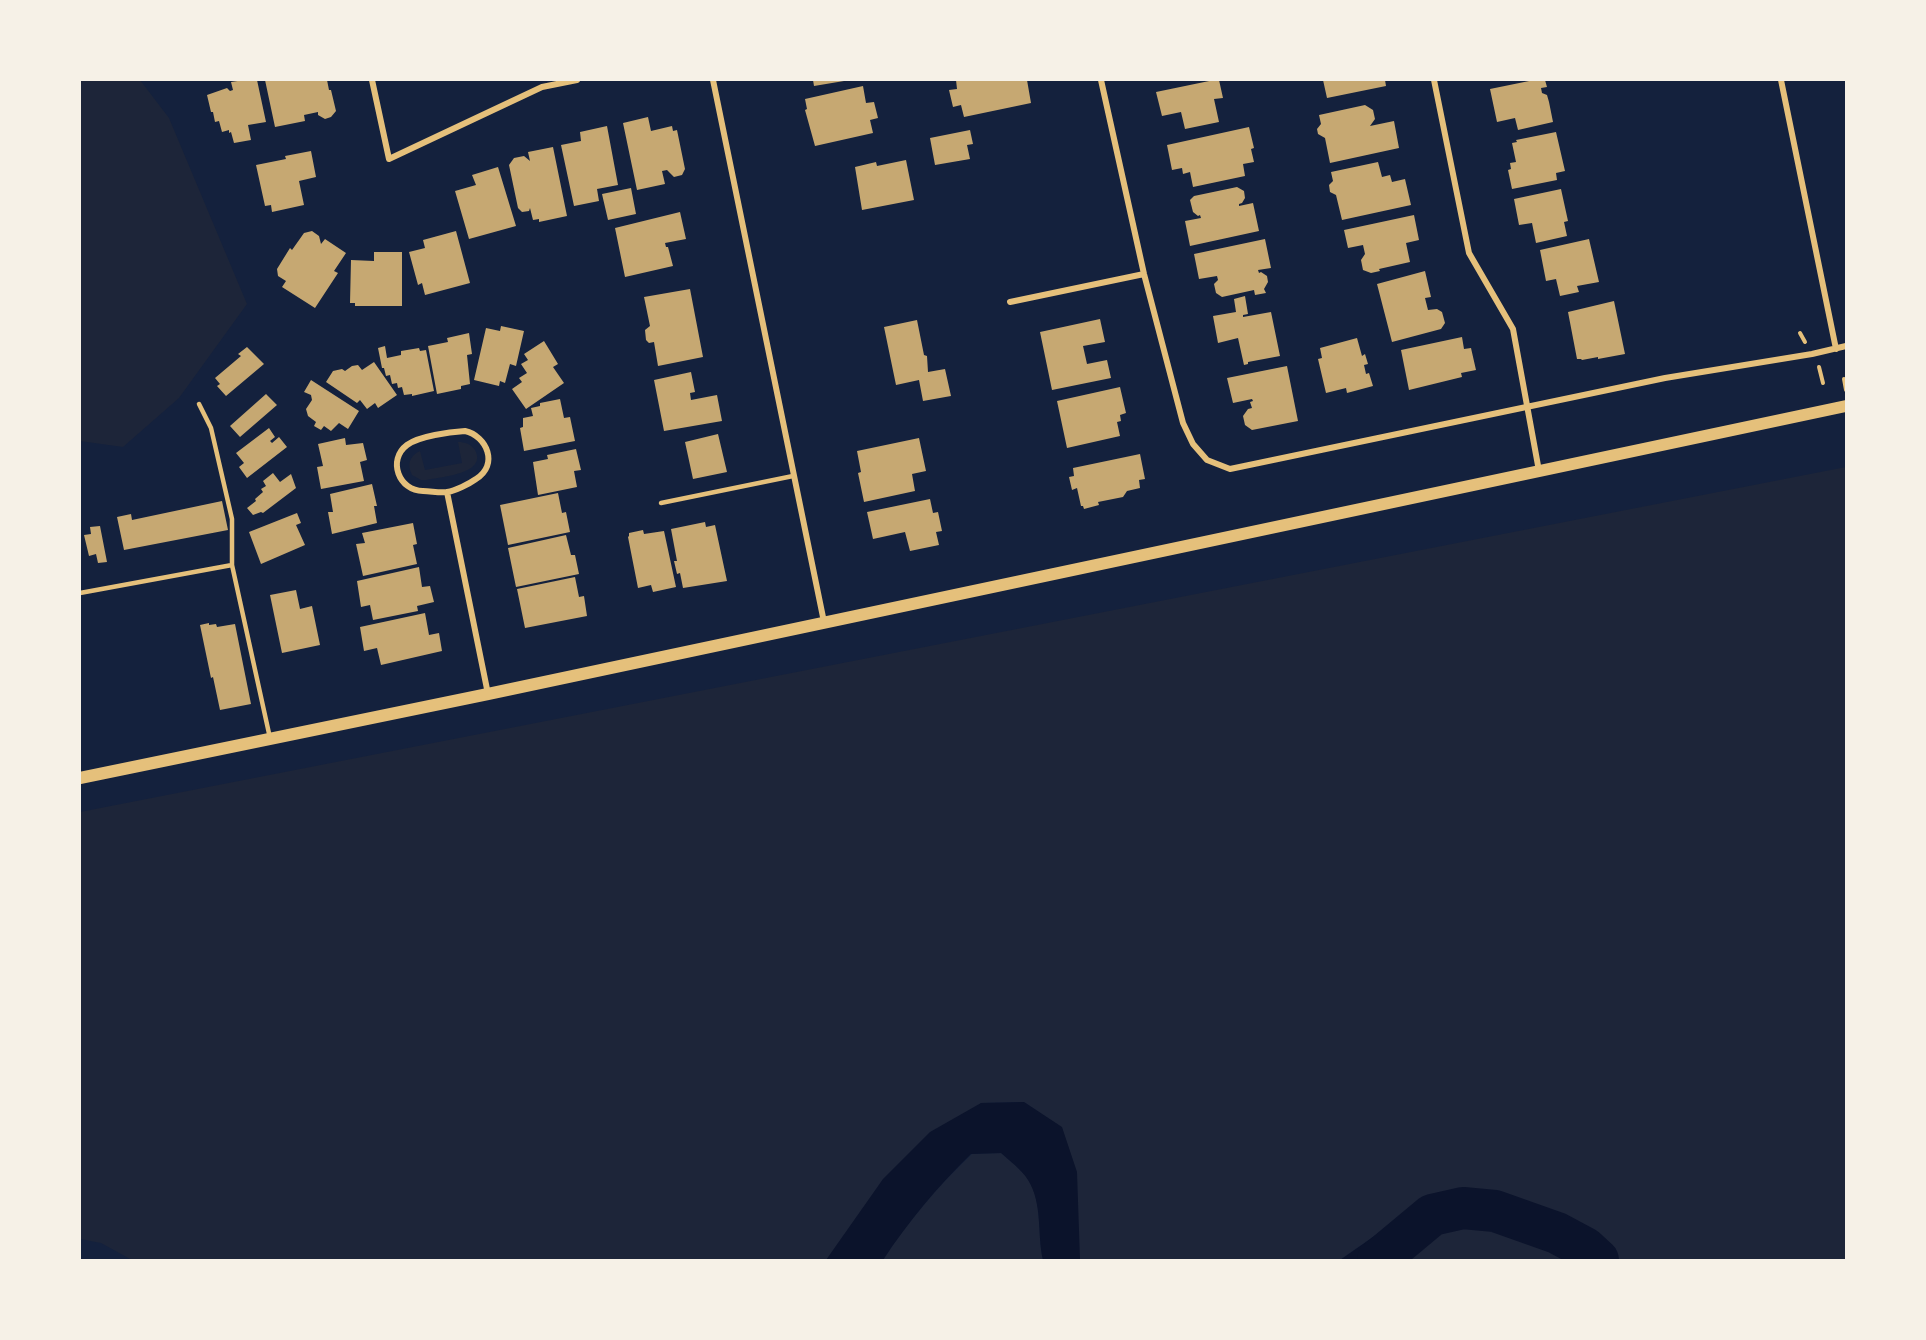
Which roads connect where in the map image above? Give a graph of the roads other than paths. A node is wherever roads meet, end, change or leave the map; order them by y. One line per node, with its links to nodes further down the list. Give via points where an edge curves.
1 (372, 80): 2 (street, via 389,159 542,87)
2 (577, 80)
3 (713, 80): 15 (street)
4 (1101, 80): 7 (street)
5 (1434, 80): 13 (street, via 1469,253 1513,329)
6 (1781, 80): 10 (street)
7 (1144, 274): 8 (street); 13 (street, via 1192,444 1207,460 1230,468)
8 (1010, 302)
9 (1846, 346): 10 (street)
10 (1836, 349): 13 (street, via 1665,378)
11 (200, 404): 18 (lane, via 211,428 232,519)
12 (1846, 406): 14 (main road)
13 (1527, 407): 14 (street)
14 (1540, 471): 20 (main road)
15 (793, 476): 17 (lane); 20 (street)
16 (447, 492): 16 (street, via 476,480 487,468 485,444 473,433 417,440 409,443 398,458 399,475 410,489); 21 (street)
17 (661, 503)
18 (232, 565): 19 (lane); 22 (lane)
19 (80, 593)
20 (824, 622): 21 (main road)
21 (488, 694): 22 (main road)
22 (270, 738): 23 (main road)
23 (80, 778)

